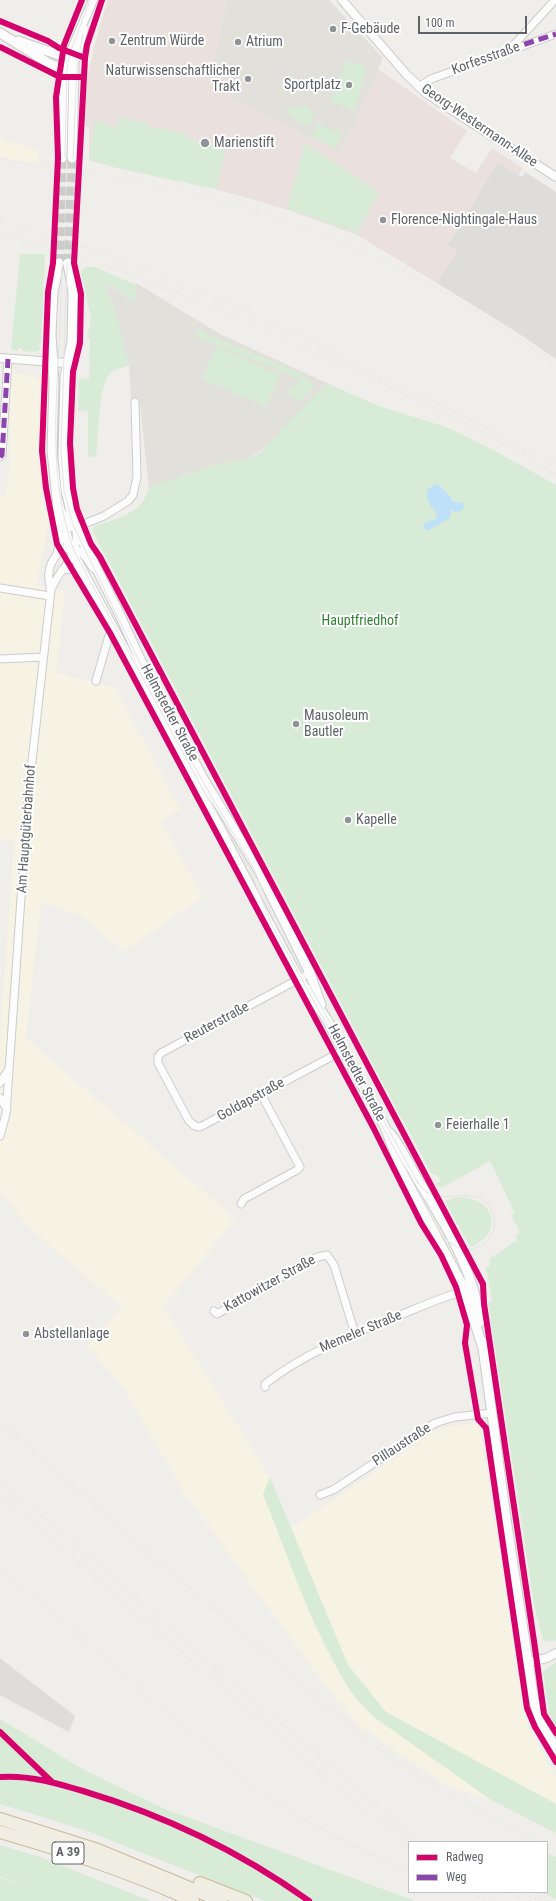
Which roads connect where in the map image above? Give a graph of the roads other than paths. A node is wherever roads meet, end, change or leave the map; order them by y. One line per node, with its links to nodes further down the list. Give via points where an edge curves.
1 (93, 0): 8 (street)
2 (343, 0): 10 (street, Georg-Westermann-Allee)
3 (555, 0): 7 (street)
4 (0, 33): 6 (main road)
5 (556, 34): 7 (street, Korfesstraße)
6 (11, 39): 8 (main road); 9 (main road, via 50,64)
7 (510, 49): 10 (street, Korfesstraße, via 431,79)
8 (71, 61): 9 (main road); 9 (main road, via 67,158)
9 (66, 70)
10 (418, 87): 11 (street, Georg-Westermann-Allee, via 440,104)
11 (556, 178)
12 (59, 263): 15 (main road, Helmstedter Straße, via 53,292)
13 (68, 263): 16 (main road, Helmstedter Straße, via 73,292 72,342)
14 (4, 358): 15 (street); 18 (street)
15 (52, 363): 16 (street); 19 (main road, Helmstedter Straße, via 52,451)
16 (68, 363): 20 (main road, Helmstedter Straße, via 63,466 68,502)
17 (135, 402): 20 (street, via 137,477 133,495 121,506)
18 (0, 457)
19 (58, 501): 20 (street, Helmstedter Straße, via 70,526); 21 (main road, Helmstedter Straße); 22 (street, Helmstedter Straße, via 56,511 60,540)
20 (76, 528): 21 (street); 25 (main road, Helmstedter Straße)
21 (73, 551): 22 (street, via 62,549); 23 (street, Am Hauptgüterbahnhof); 24 (main road, Helmstedter Straße); 25 (street)
22 (57, 555): 27 (street, Am Hauptgüterbahnhof, via 49,572)
23 (62, 570): 24 (street, via 74,569); 27 (street, Am Hauptgüterbahnhof)
24 (83, 574): 28 (main road, Helmstedter Straße)
25 (99, 574): 32 (main road, Helmstedter Straße, via 140,659 204,780)
26 (0, 588): 27 (street)
27 (50, 593): 29 (street, Am Hauptgüterbahnhof)
28 (112, 625): 31 (street); 33 (main road, Helmstedter Straße, via 202,792)
29 (44, 657): 30 (street); 38 (street, Am Hauptgüterbahnhof, via 28,797)
30 (0, 659)
31 (96, 681)
32 (270, 895): 33 (main road); 34 (main road, Helmstedter Straße)
33 (257, 901): 35 (main road, Helmstedter Straße)
34 (310, 973): 35 (street, Reuterstraße); 36 (main road, Helmstedter Straße)
35 (299, 978): 36 (main road, Helmstedter Straße); 40 (street, Reuterstraße, via 161,1053 158,1063)
36 (326, 1018): 37 (main road, Helmstedter Straße)
37 (344, 1050): 41 (street, Goldapstraße); 44 (main road, Helmstedter Straße)
38 (9, 1068): 39 (street, Am Hauptgüterbahnhof); 43 (street, Am Hauptgüterbahnhof)
39 (0, 1083)
40 (172, 1090): 41 (street, Goldapstraße, via 189,1121 200,1127)
41 (262, 1094): 46 (street, via 300,1166 244,1199)
42 (0, 1098): 43 (street)
43 (7, 1111): 45 (street, Am Hauptgüterbahnhof)
44 (385, 1127): 47 (main road, Helmstedter Straße, via 398,1143 439,1213); 48 (main road, Helmstedter Straße, via 404,1176)
45 (0, 1136)
46 (241, 1204)
47 (465, 1267): 48 (main road, via 462,1274); 50 (main road, Helmstedter Straße)
48 (463, 1288): 50 (main road, via 473,1302); 51 (street, Memeler Straße); 52 (main road, Helmstedter Straße)
49 (214, 1311): 51 (street, Kattowitzer Straße, via 217,1314 314,1259 327,1255 334,1265)
50 (480, 1322): 52 (main road, Helmstedter Straße)
51 (355, 1334): 53 (street, Memeler Straße, via 299,1360 275,1376 265,1384)
52 (482, 1345): 54 (main road, Helmstedter Straße)
53 (265, 1387)
54 (492, 1413): 55 (street, Pillaustraße, via 455,1417 435,1423 333,1490); 57 (main road, Helmstedter Straße)
55 (320, 1495)
56 (556, 1653): 57 (street, via 547,1658)
57 (528, 1662): 58 (main road, Helmstedter Straße, via 536,1711)
58 (556, 1749)
59 (0, 1819): 61 (highway, A 39)
60 (0, 1832): 62 (highway, A 39)
61 (98, 1850): 65 (highway, A 39); 66 (highway, via 124,1854)
62 (134, 1876): 63 (highway); 64 (highway, A 39)
63 (173, 1901)
64 (193, 1901)
65 (221, 1901)
66 (246, 1901)

